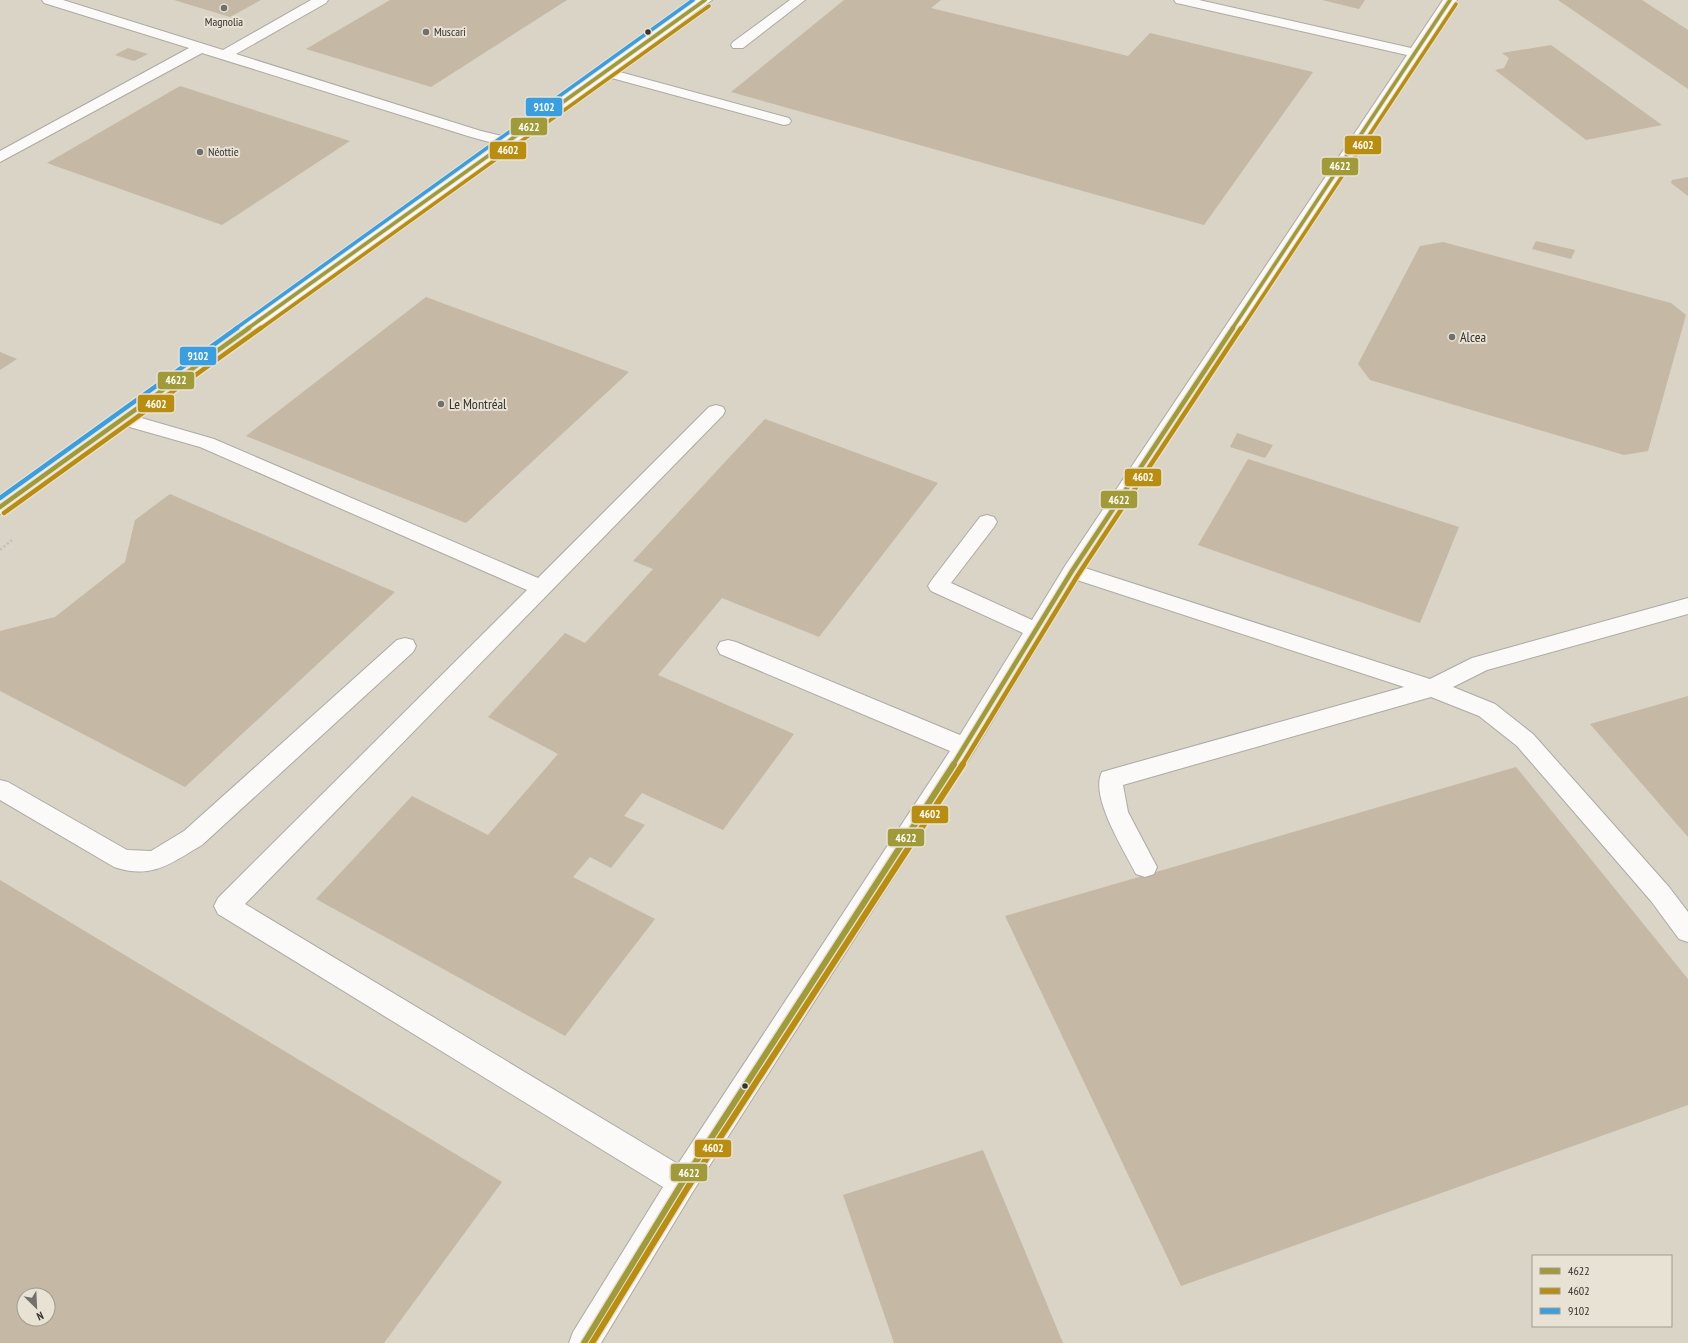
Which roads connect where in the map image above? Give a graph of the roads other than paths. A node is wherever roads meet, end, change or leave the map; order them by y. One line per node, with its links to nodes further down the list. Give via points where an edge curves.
1 (50, 0): 8 (street)
2 (321, 0): 10 (street)
3 (705, 0): 11 (street)
4 (798, 0): 7 (street)
5 (1181, 0): 9 (street)
6 (1450, 0): 9 (street)
7 (738, 45)
8 (202, 47): 10 (street); 14 (street)
9 (1416, 53): 19 (street)
10 (227, 54): 13 (street, via 476,134)
11 (605, 72): 12 (street); 13 (street)
12 (784, 121)
13 (509, 142): 16 (street)
14 (0, 157)
15 (716, 411): 20 (street)
16 (123, 418): 17 (street); 20 (street, via 154,430 207,443)
17 (0, 507)
18 (987, 522): 22 (street, via 938,586)
19 (1072, 571): 22 (street); 25 (street)
20 (542, 588): 30 (street, via 227,906)
21 (1688, 606): 25 (street, via 1480,664)
22 (1035, 630): 26 (street)
23 (405, 646): 27 (street, via 193,838 154,861 123,860)
24 (728, 648): 26 (street)
25 (1432, 688): 28 (street, via 1110,779 1116,812); 29 (street, via 1487,710 1525,740 1660,894)
26 (965, 747): 30 (street)
27 (0, 789)
28 (1145, 867)
29 (1688, 931)
30 (682, 1183): 31 (street)
31 (584, 1343)

